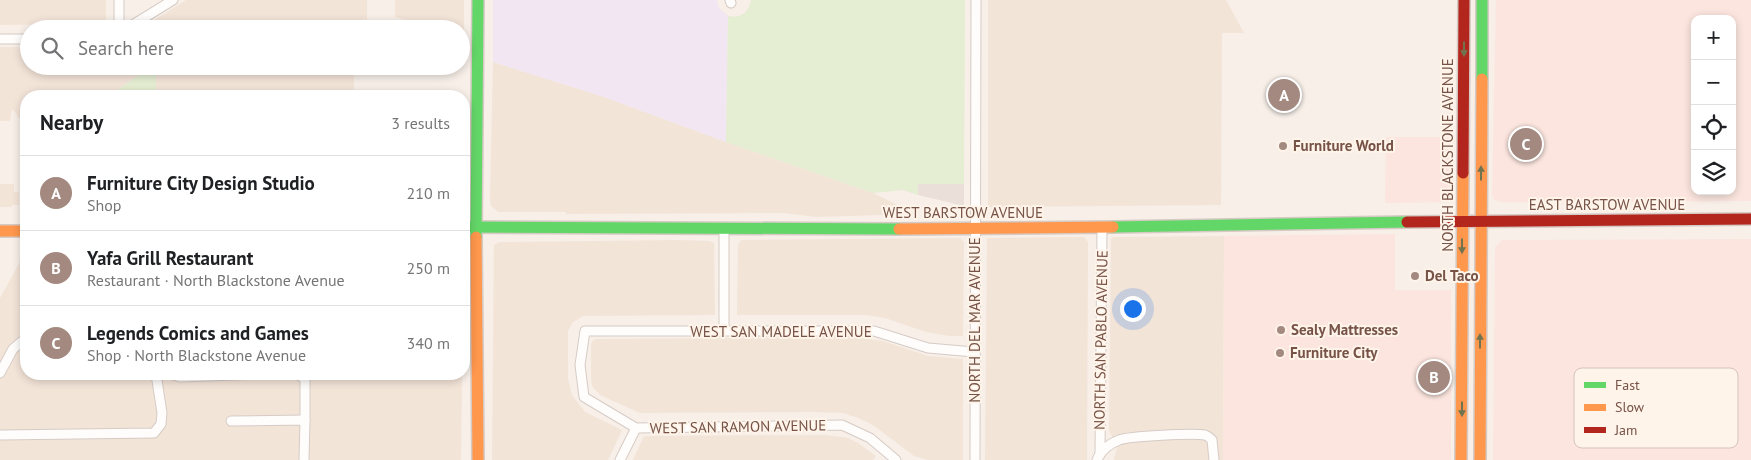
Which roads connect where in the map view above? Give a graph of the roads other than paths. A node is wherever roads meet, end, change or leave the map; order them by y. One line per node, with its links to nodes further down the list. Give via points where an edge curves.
1 (119, 0): 7 (street)
2 (173, 0): 8 (street)
3 (478, 0): 15 (main road)
4 (976, 0): 18 (street, NORTH DEL MAR AVENUE)
5 (1464, 0): 13 (main road, NORTH BLACKSTONE AVENUE, one-way to 13)
6 (1482, 0): 12 (main road, one-way to 6)
7 (119, 20)
8 (141, 20)
9 (0, 39): 10 (street)
10 (20, 39)
11 (1751, 219): 12 (main road, EAST BARSTOW AVENUE)
12 (1481, 221): 13 (main road, EAST BARSTOW AVENUE); 42 (main road, one-way to 12)
13 (1463, 222): 16 (main road, WEST BARSTOW AVENUE); 32 (main road, NORTH BLACKSTONE AVENUE, one-way to 32)
14 (470, 227): 15 (main road, WEST BARSTOW AVENUE)
15 (476, 227): 17 (main road, WEST BARSTOW AVENUE); 36 (main road)
16 (1102, 227): 18 (main road, WEST BARSTOW AVENUE); 33 (street, NORTH SAN PABLO AVENUE)
17 (724, 228): 18 (main road, WEST BARSTOW AVENUE); 22 (street)
18 (975, 229): 24 (street, NORTH DEL MAR AVENUE)
19 (0, 231): 20 (main road)
20 (20, 231)
21 (585, 331): 22 (street, WEST SAN MADELE AVENUE); 30 (street, WEST SAN RAMON AVENUE, via 580,365 584,397)
22 (724, 331): 24 (street, WEST SAN MADELE AVENUE, via 874,331 928,348)
23 (20, 343): 25 (street, via 13,349)
24 (974, 352): 38 (street, NORTH DEL MAR AVENUE)
25 (0, 374)
26 (157, 380): 31 (street, via 162,413 161,424 154,433)
27 (301, 380): 28 (street)
28 (305, 420): 29 (street); 35 (street)
29 (232, 422)
30 (636, 428): 34 (street, WEST SAN RAMON AVENUE, via 842,425 870,438); 37 (street)
31 (0, 435)
32 (1461, 440): 40 (main road, NORTH BLACKSTONE AVENUE); 41 (main road, via 1469,447)
33 (1098, 456): 39 (street, via 1121,439 1205,435 1212,440)
34 (891, 459)
35 (304, 460)
36 (478, 460)
37 (620, 460)
38 (975, 460)
39 (1214, 460)
40 (1461, 460)
41 (1471, 460)
42 (1480, 460)

